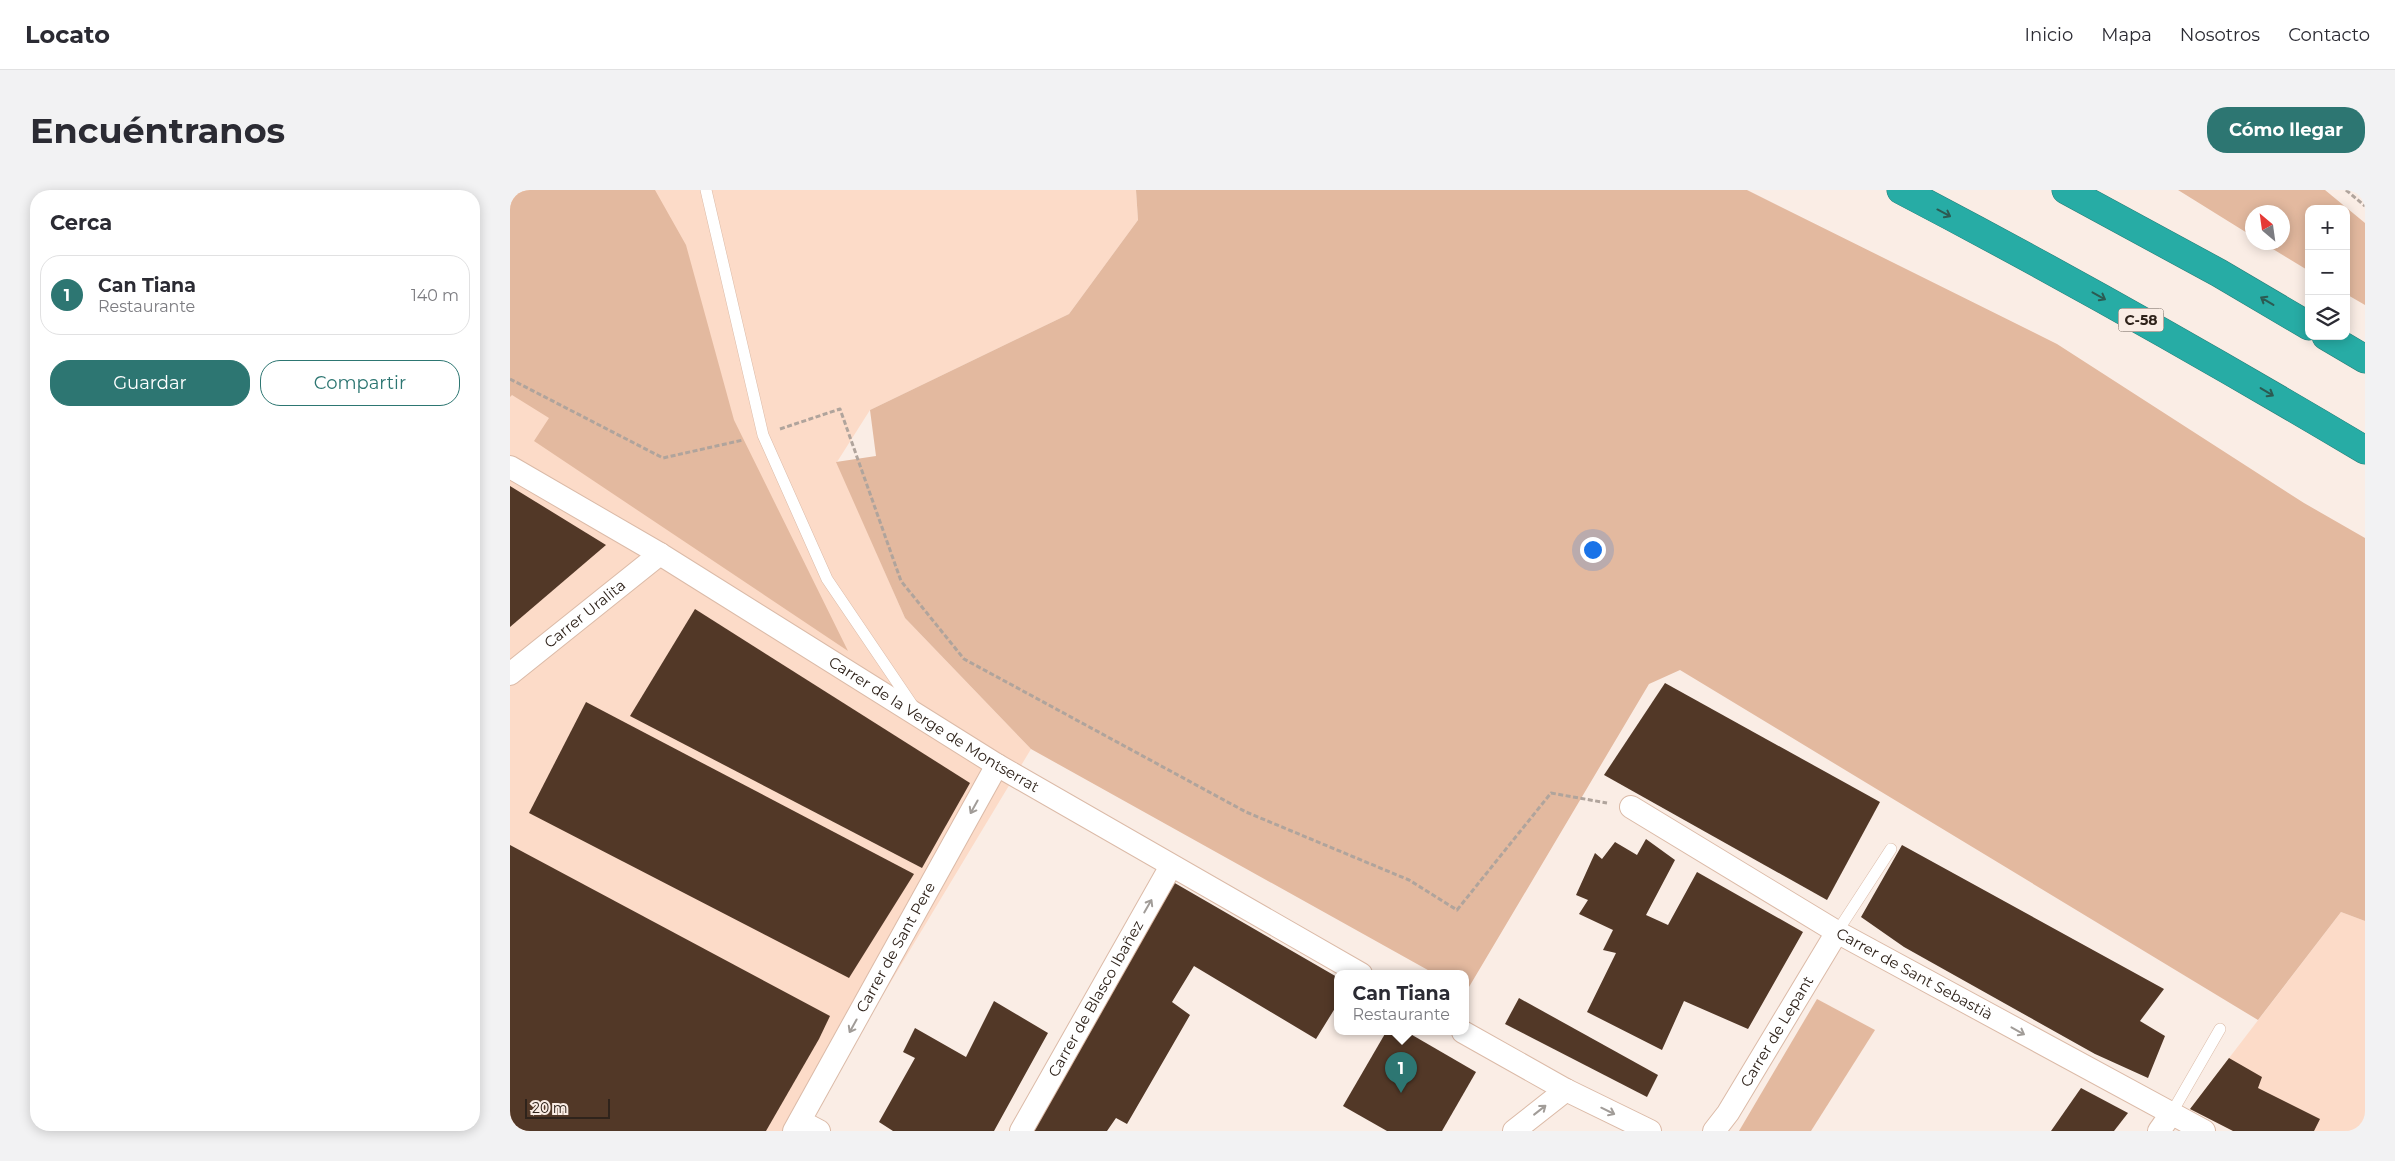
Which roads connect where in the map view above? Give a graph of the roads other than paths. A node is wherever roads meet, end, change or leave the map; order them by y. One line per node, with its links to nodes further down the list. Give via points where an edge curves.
1 (706, 190): 13 (lane, via 763,436 827,579)
2 (1901, 190): 9 (highway, C-58, one-way to 9, via 2166,334)
3 (2066, 190): 5 (highway)
4 (2103, 190): 5 (highway)
5 (2219, 273): 6 (highway, one-way to 5)
6 (2305, 324)
7 (2333, 340): 8 (highway)
8 (2365, 359)
9 (2365, 450)
10 (510, 467): 11 (street, Carrer de la Verge de Montserrat)
11 (660, 554): 12 (street, Carrer Uralita); 13 (street, Carrer de la Verge de Montserrat)
12 (510, 674)
13 (923, 720): 14 (street, Carrer de la Verge de Montserrat)
14 (997, 765): 17 (street, Carrer de la Verge de Montserrat); 24 (street, Carrer de Sant Pere, one-way to 24)
15 (1631, 807): 18 (street, Carrer de Sant Sebastià)
16 (1892, 849): 18 (lane)
17 (1171, 866): 19 (street, Carrer de la Verge de Montserrat); 25 (street, Carrer de Blasco Ibañez, one-way to 17)
18 (1837, 932): 23 (street, Carrer de Sant Sebastià, one-way to 23); 28 (street, Carrer de Lepant)
19 (1354, 970)
20 (2220, 1029): 23 (lane)
21 (1468, 1035): 22 (street)
22 (1566, 1090): 26 (street, one-way to 22); 27 (street, one-way to 27)
23 (2165, 1123): 29 (street, Carrer de Sant Sebastià)
24 (804, 1128)
25 (1021, 1131)
26 (1514, 1131)
27 (1650, 1131)
28 (1714, 1131)
29 (2204, 1131)

